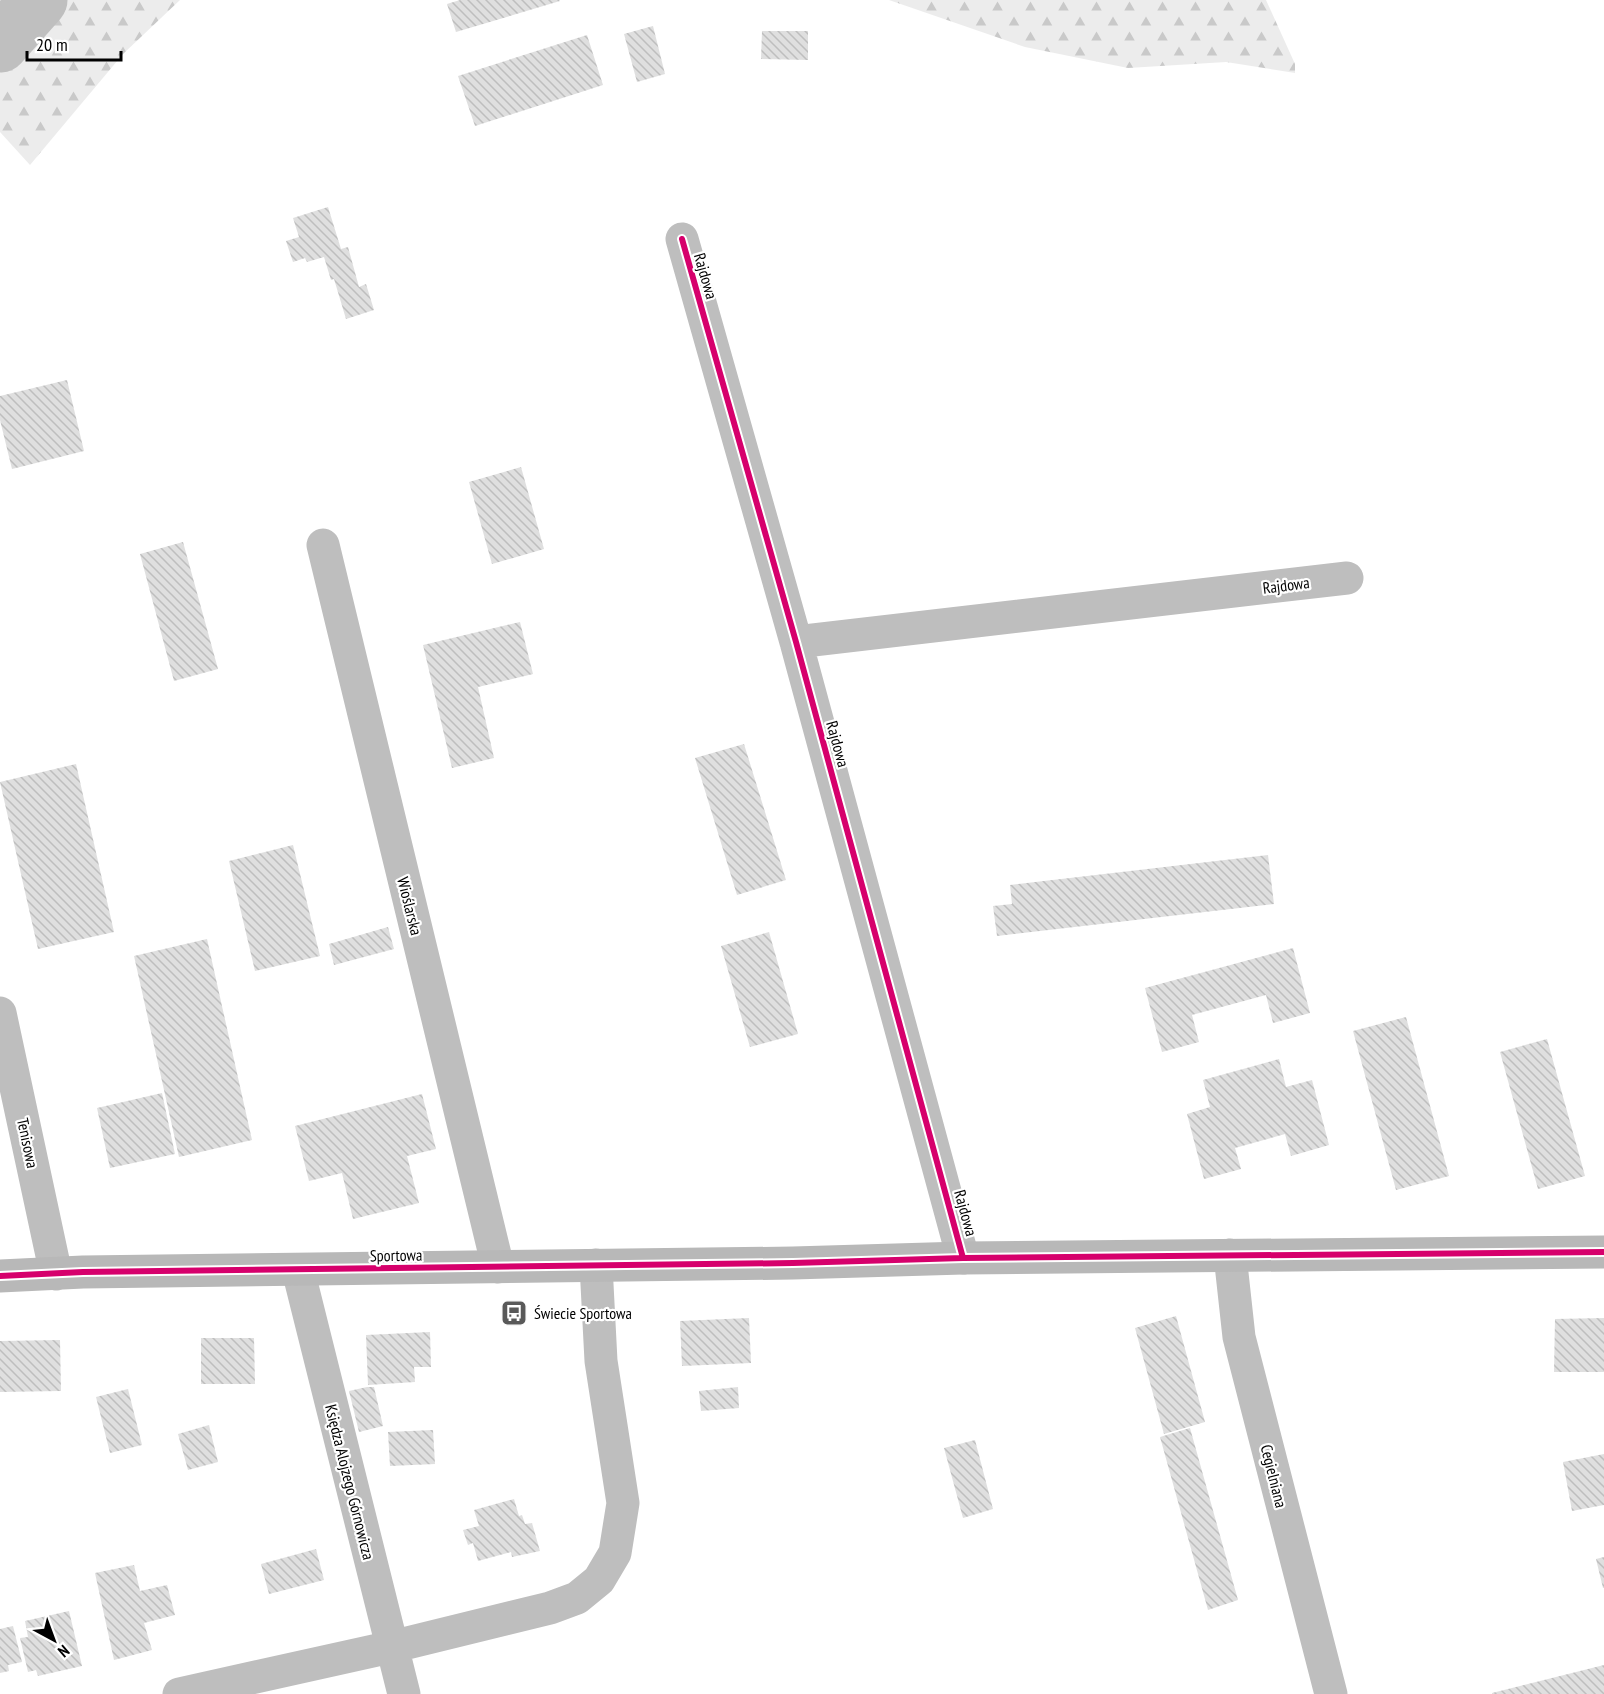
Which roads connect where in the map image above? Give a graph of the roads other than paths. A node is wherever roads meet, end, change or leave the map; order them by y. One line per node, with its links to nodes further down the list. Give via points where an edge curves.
1 (682, 239): 4 (street, Rajdowa)
2 (323, 545): 10 (street, Wioślarska)
3 (1347, 578): 4 (street, Rajdowa)
4 (796, 642): 8 (street, Rajdowa)
5 (0, 1012): 12 (street, Tenisowa)
6 (1604, 1252): 7 (street, Sportowa)
7 (1230, 1256): 8 (street, Sportowa); 17 (street, Cegielniana, via 1239,1337)
8 (963, 1258): 9 (street, Sportowa)
9 (596, 1265): 10 (street, Sportowa); 14 (street, via 601,1361 623,1503 615,1553 599,1580 577,1598)
10 (498, 1267): 11 (street, Sportowa)
11 (298, 1270): 12 (street, Sportowa); 14 (street, Księdza Alojzego Górnowicza)
12 (56, 1274): 13 (street, Sportowa)
13 (0, 1276)
14 (391, 1647): 15 (street); 16 (street, Księdza Alojzego Górnowicza)
15 (179, 1694)
16 (404, 1694)
17 (1331, 1694)

